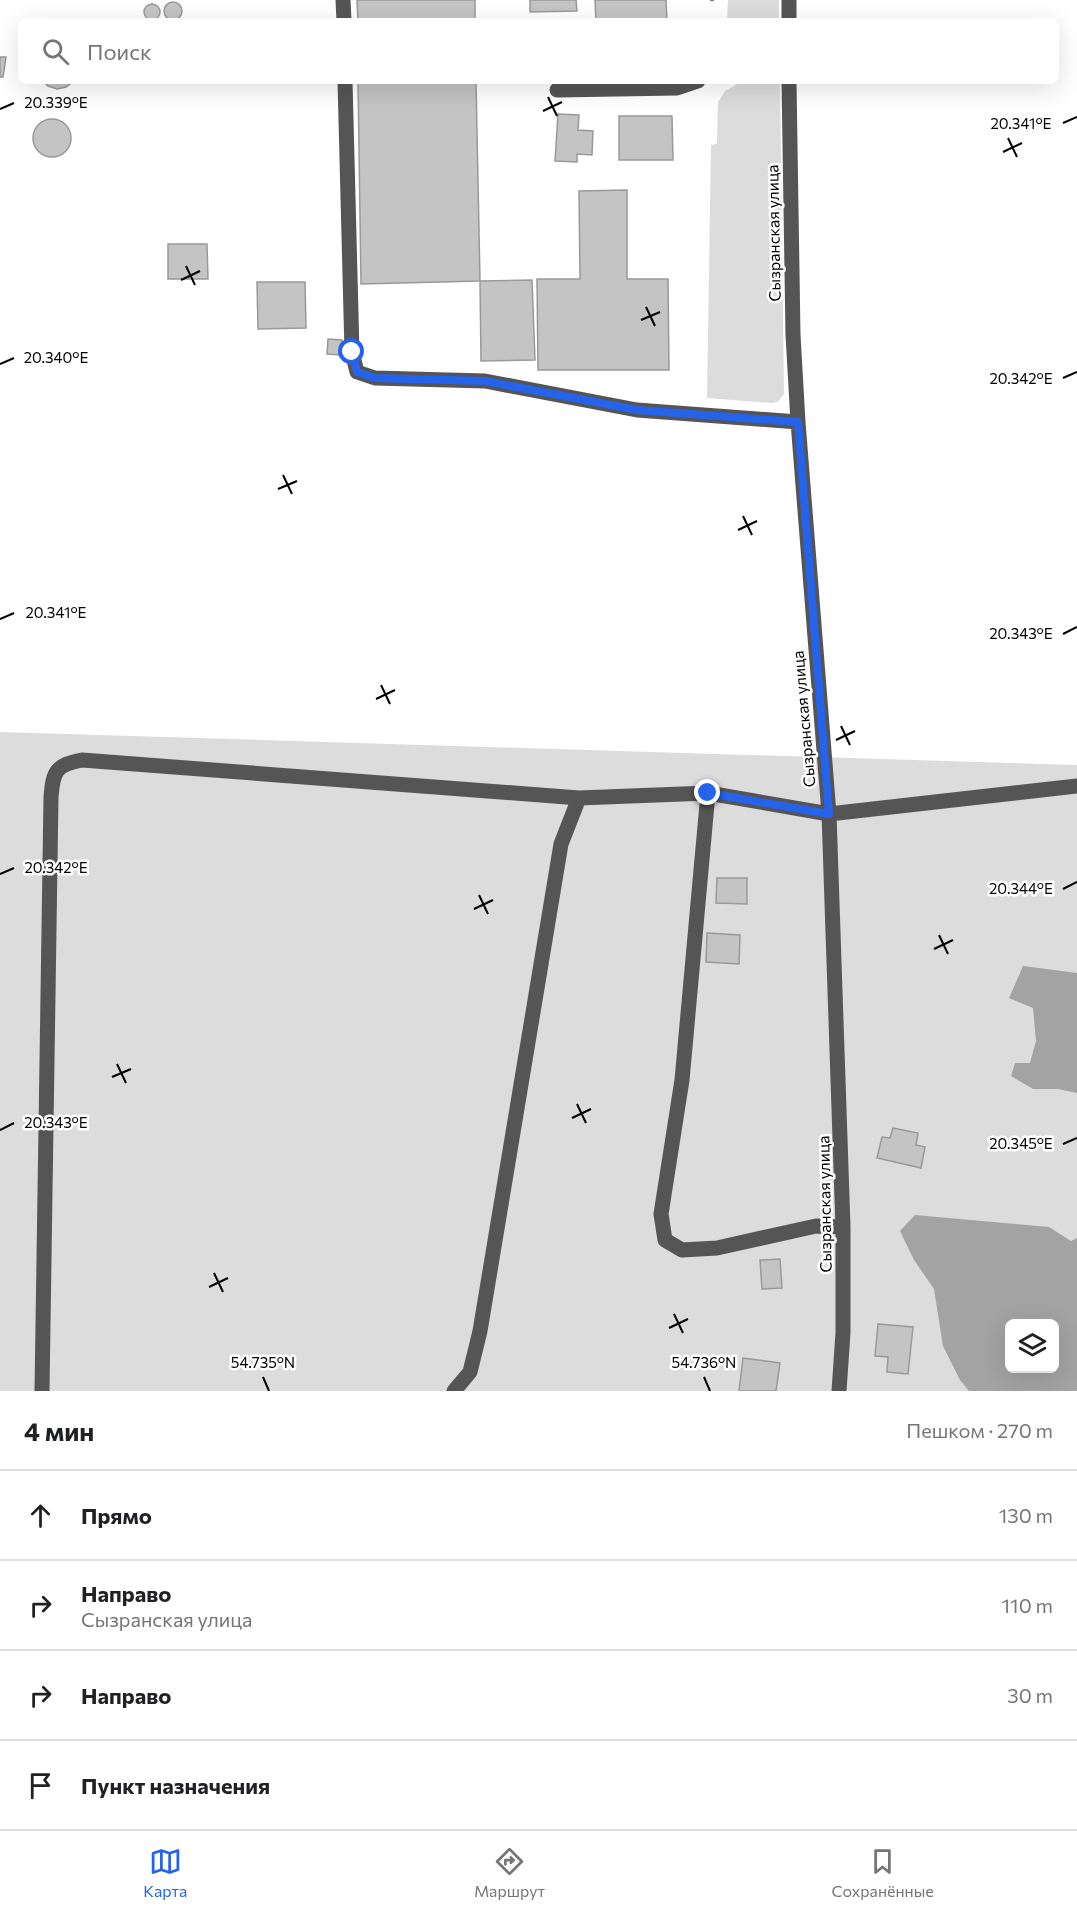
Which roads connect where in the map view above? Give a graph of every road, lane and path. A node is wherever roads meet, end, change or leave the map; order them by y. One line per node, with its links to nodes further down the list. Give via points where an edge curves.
1 (344, 0): 3 (street)
2 (789, 0): 4 (street)
3 (344, 18)
4 (789, 18)
5 (345, 84): 9 (street, via 352,352 357,372 375,378 485,381 637,410)
6 (689, 84): 8 (street, via 677,88)
7 (789, 84): 9 (street, Сызранская улица)
8 (557, 90)
9 (798, 422): 13 (street, Сызранская улица)
10 (1077, 786): 13 (street)
11 (708, 793): 12 (street); 13 (street); 14 (street, via 682,1080 661,1214 665,1240 682,1250 717,1248 816,1226)
12 (579, 798): 15 (street, via 82,760 58,768 52,778 51,797); 16 (street, via 561,843 480,1331 470,1372)
13 (829, 814): 14 (street, Сызранская улица)
14 (843, 1227): 17 (street, Сызранская улица)
15 (42, 1391)
16 (454, 1391)
17 (839, 1391)

